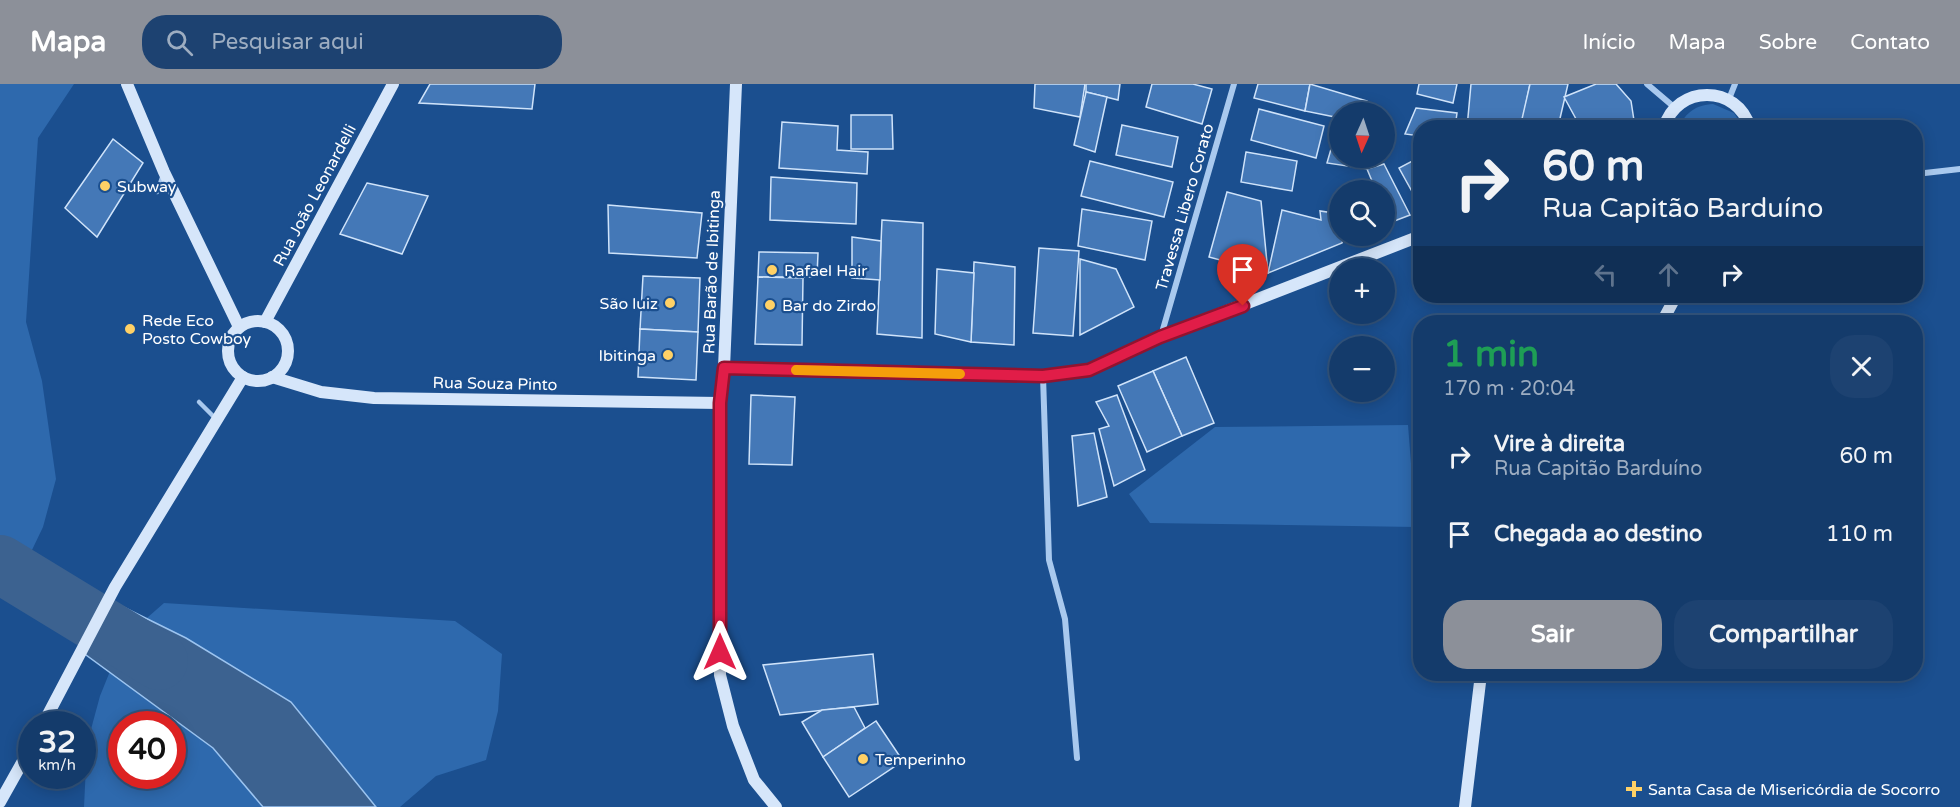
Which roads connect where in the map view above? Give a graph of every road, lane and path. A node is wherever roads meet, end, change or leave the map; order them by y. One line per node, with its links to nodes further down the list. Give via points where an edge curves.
1 (127, 84): 12 (street)
2 (393, 84): 16 (street, Rua João Leonardelli)
3 (736, 84): 19 (street, Rua Barão de Ibitinga)
4 (1234, 84): 18 (street, Travessa Libero Corato)
5 (1647, 84): 8 (street)
6 (1735, 84): 7 (street)
7 (1729, 99): 8 (street, via 1699,93); 10 (street)
8 (1674, 107): 9 (street)
9 (1668, 120)
10 (1746, 120)
11 (1960, 169): 13 (street)
12 (164, 172): 14 (lane); 17 (street)
13 (1923, 173)
14 (157, 192)
15 (1413, 239): 18 (street)
16 (265, 322): 17 (street); 22 (street, via 281,332 288,351 281,371)
17 (239, 327): 21 (street, via 232,334 227,353 230,363)
18 (1160, 337): 20 (street, via 1089,370)
19 (724, 368): 20 (street); 24 (street, Rua Barão de Ibitinga)
20 (1043, 376): 28 (street, via 1050,560 1065,619)
21 (243, 377): 22 (street, via 253,381); 25 (street)
22 (273, 377): 24 (street, Rua Souza Pinto, via 321,392 374,398)
23 (199, 402): 25 (lane)
24 (720, 403): 31 (street, Rua Barão de Ibitinga, via 720,675 733,726 754,780)
25 (218, 421): 27 (street, via 115,587)
26 (1480, 681): 32 (street)
27 (50, 711)
28 (1077, 758)
29 (18, 770): 30 (street)
30 (0, 802)
31 (776, 807)
32 (1465, 807)

